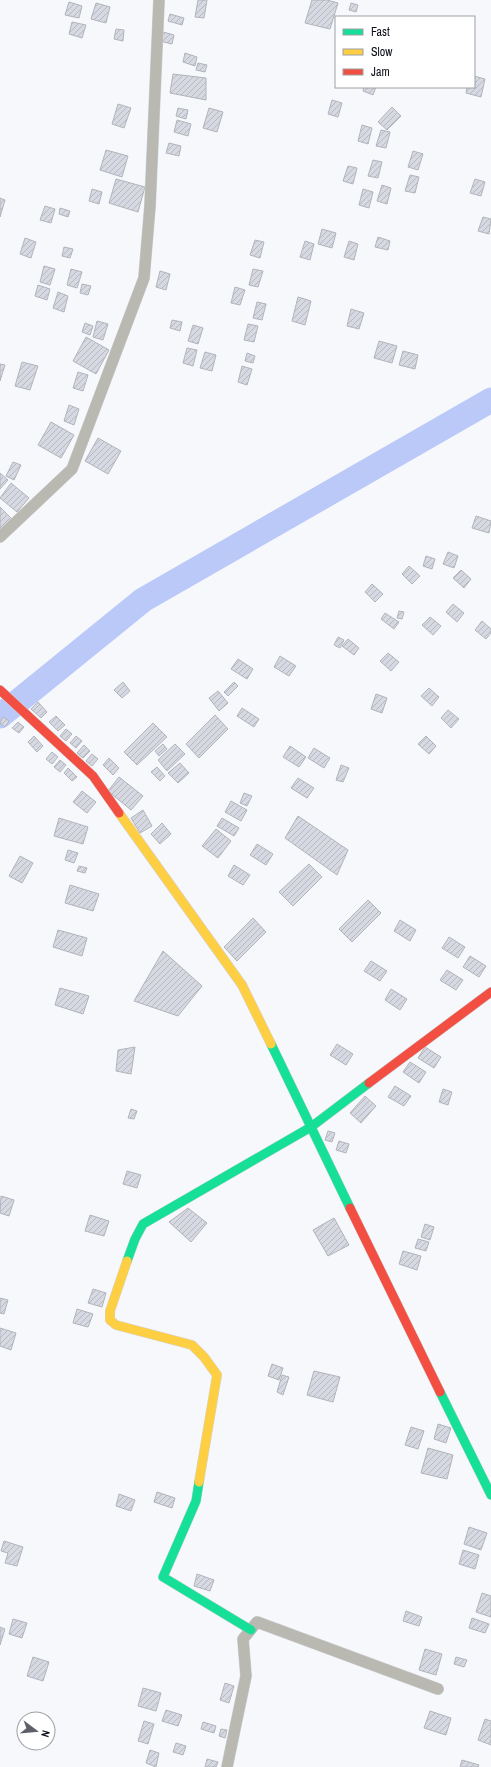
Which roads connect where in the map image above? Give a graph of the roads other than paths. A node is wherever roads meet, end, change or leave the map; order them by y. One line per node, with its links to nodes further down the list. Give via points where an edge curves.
1 (159, 0): 2 (street, via 150,206 144,278 72,469)
2 (0, 537)
3 (0, 690): 5 (street, via 93,776 242,985)
4 (491, 992): 5 (street)
5 (311, 1127): 6 (street); 7 (street, via 142,1224 110,1311 110,1320 116,1325 192,1345 217,1375 196,1501 163,1577)
6 (491, 1495)
7 (251, 1630): 8 (street, via 257,1622); 9 (street, via 243,1639 246,1676)
8 (438, 1689)
9 (227, 1767)

